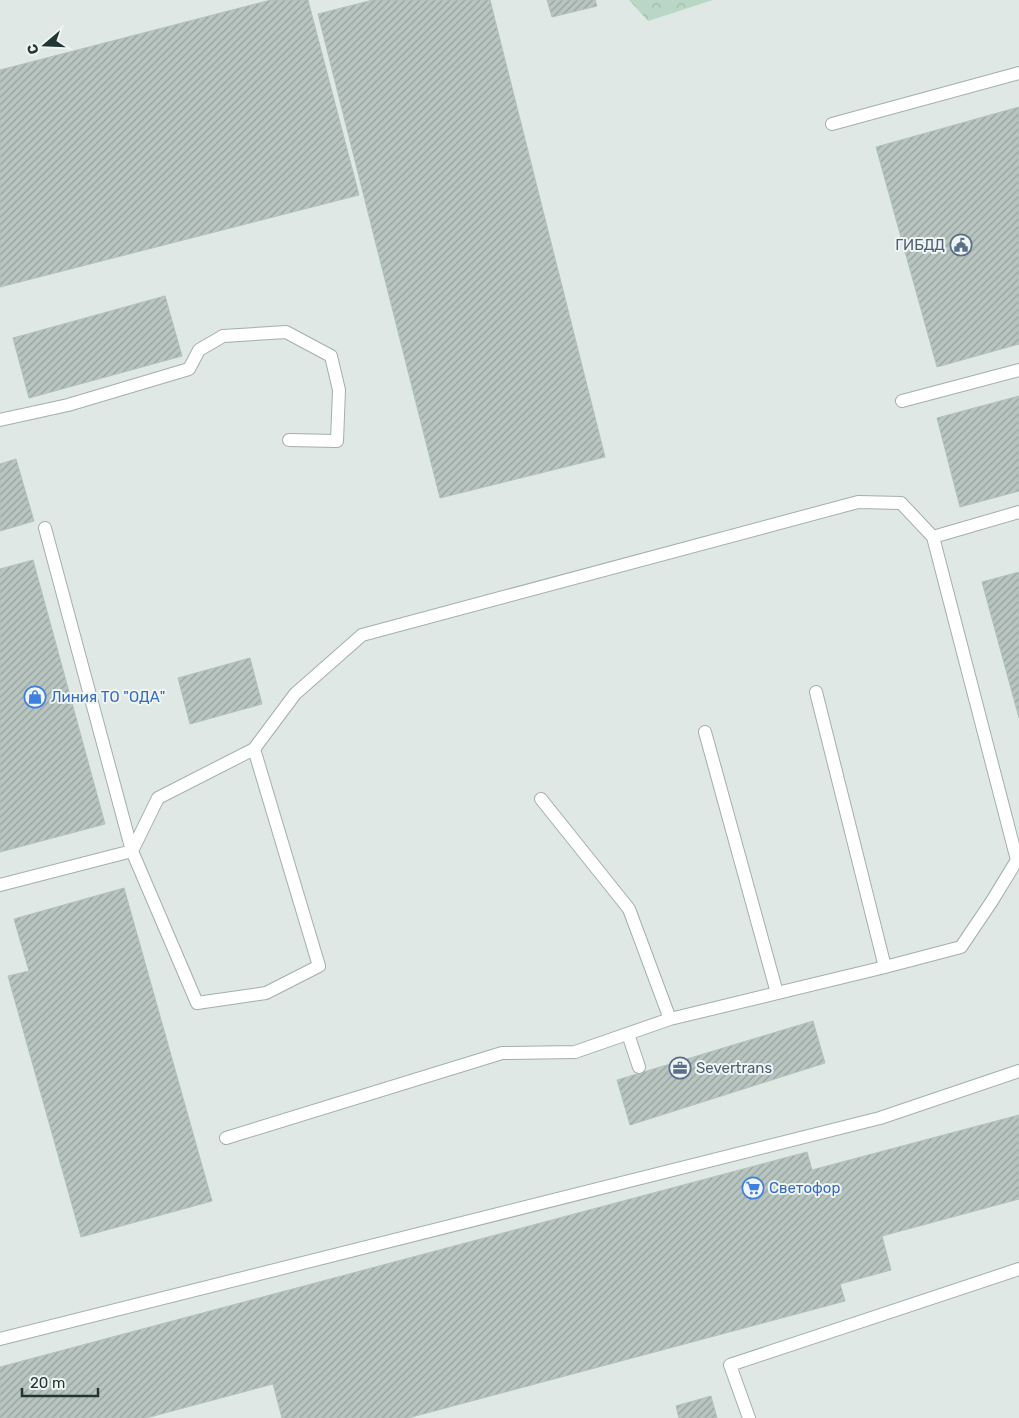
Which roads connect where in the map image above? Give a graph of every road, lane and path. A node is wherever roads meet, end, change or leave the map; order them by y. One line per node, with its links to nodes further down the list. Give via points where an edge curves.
1 (1019, 73): 2 (lane)
2 (832, 124)
3 (1019, 370): 4 (lane)
4 (902, 401)
5 (0, 420): 6 (lane, via 68,405 189,369 199,350 223,336 286,332 331,356 338,390 337,441)
6 (289, 440)
7 (1019, 512): 9 (lane)
8 (45, 528): 14 (lane)
9 (933, 537): 12 (lane, via 901,503 858,502 362,635 295,694); 15 (lane)
10 (816, 692): 17 (lane)
11 (705, 732): 18 (lane)
12 (254, 749): 14 (lane, via 158,798); 14 (lane, via 319,966 266,993 197,1003)
13 (541, 800): 19 (lane, via 629,909)
14 (132, 851): 16 (lane)
15 (1018, 860): 17 (lane, via 961,947)
16 (0, 885)
17 (885, 967): 18 (lane)
18 (777, 993): 19 (lane)
19 (670, 1019): 20 (lane)
20 (628, 1034): 21 (lane); 23 (lane, via 575,1052 502,1053)
21 (639, 1067)
22 (1019, 1071): 25 (lane, via 880,1118)
23 (226, 1138)
24 (1019, 1270): 26 (lane, via 730,1365)
25 (0, 1339)
26 (749, 1418)

